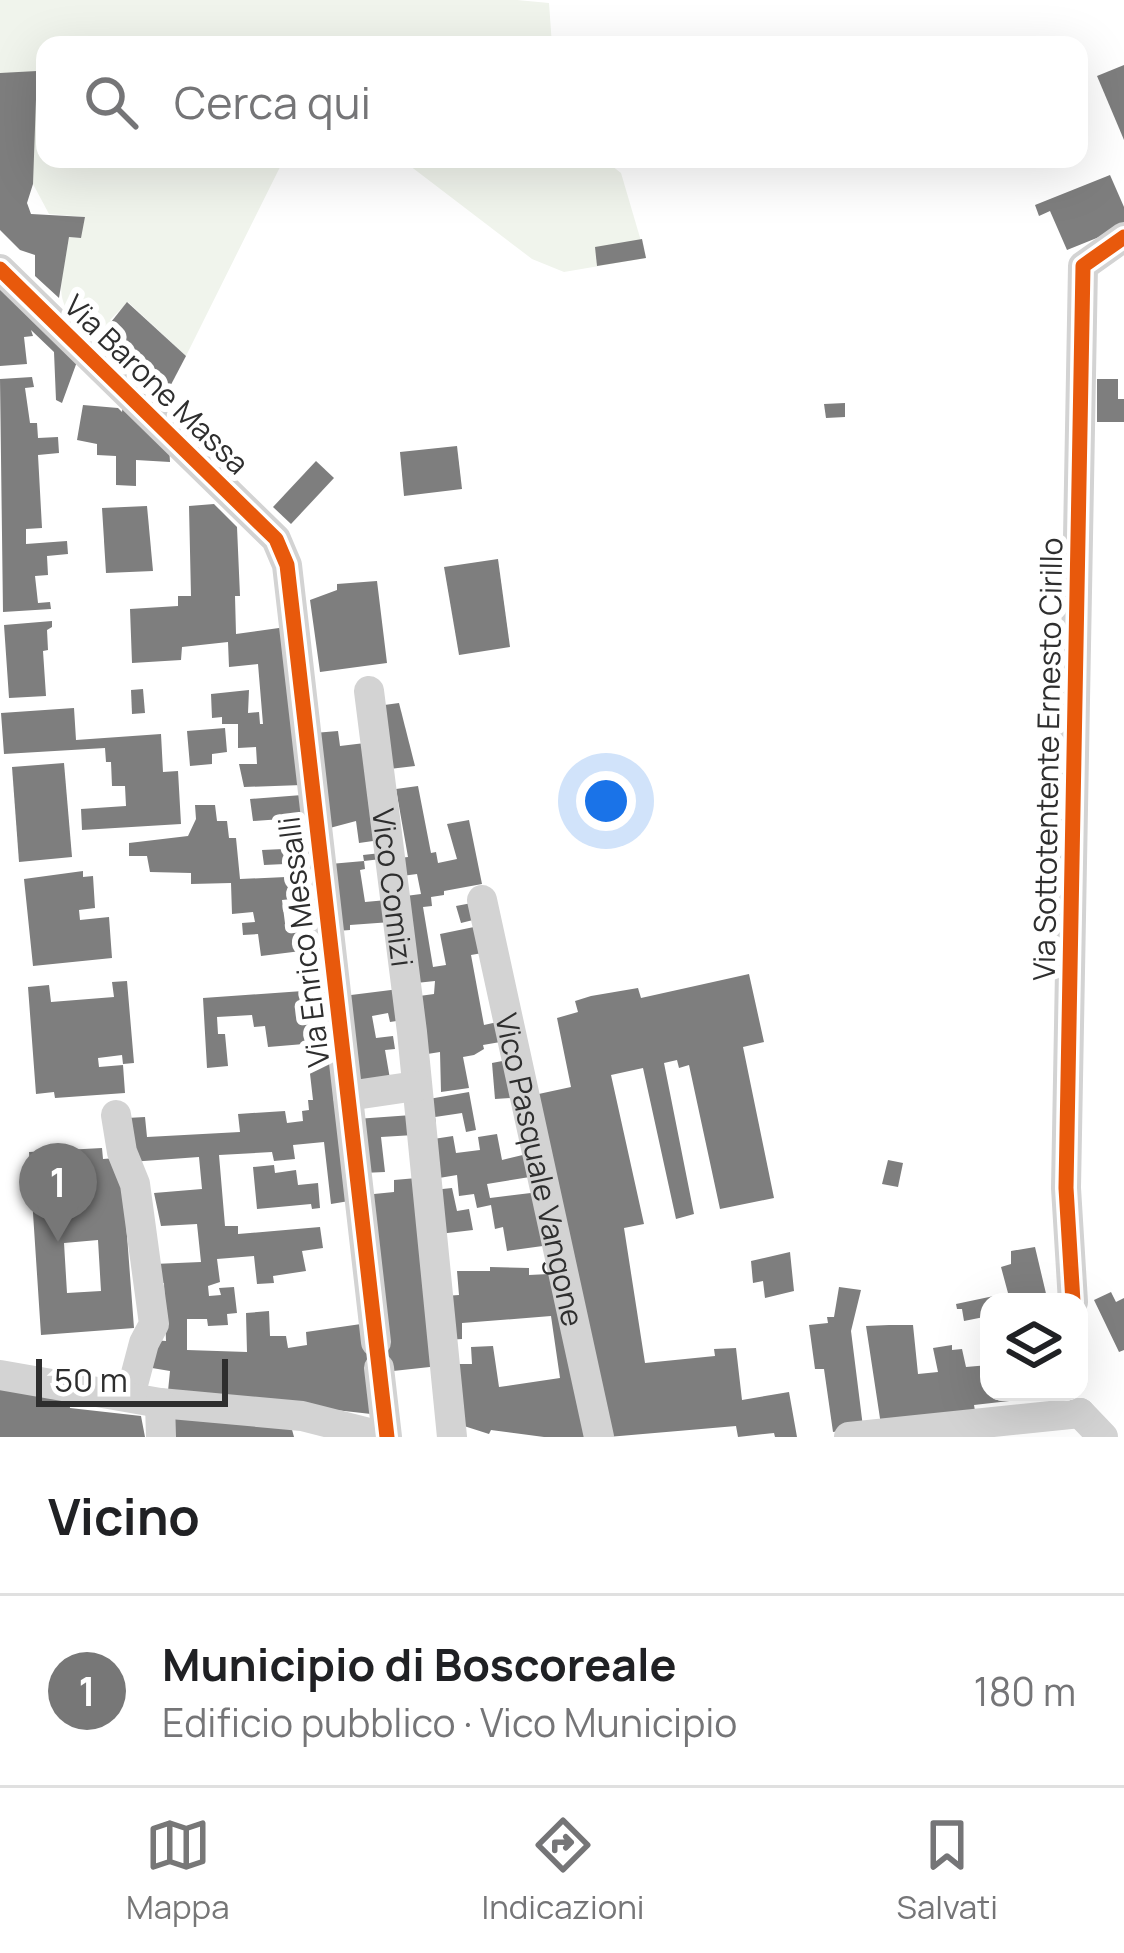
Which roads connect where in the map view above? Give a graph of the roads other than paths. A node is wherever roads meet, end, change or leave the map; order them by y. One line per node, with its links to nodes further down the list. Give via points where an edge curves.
1 (1124, 237): 9 (street, Via Sottotentente Ernesto Cirillo, via 1084,266 1066,1188)
2 (0, 269): 3 (street, Via Barone Massa)
3 (276, 538): 7 (street, Via Enrico Messalli, via 287,565)
4 (369, 691): 6 (street, Vico Comizi)
5 (482, 900): 18 (street, Vico Pasquale Vangone)
6 (416, 1086): 7 (street); 17 (street, Vico Comizi)
7 (348, 1096): 16 (street, Via Enrico Messalli)
8 (116, 1115): 11 (street, via 135,1184 154,1324)
9 (1072, 1293)
10 (0, 1376): 11 (street)
11 (130, 1396): 12 (street)
12 (160, 1403): 14 (street); 15 (street)
13 (1080, 1403): 19 (street); 20 (street)
14 (304, 1427): 16 (street)
15 (161, 1437)
16 (386, 1437)
17 (452, 1437)
18 (599, 1437)
19 (849, 1437)
20 (1103, 1437)

